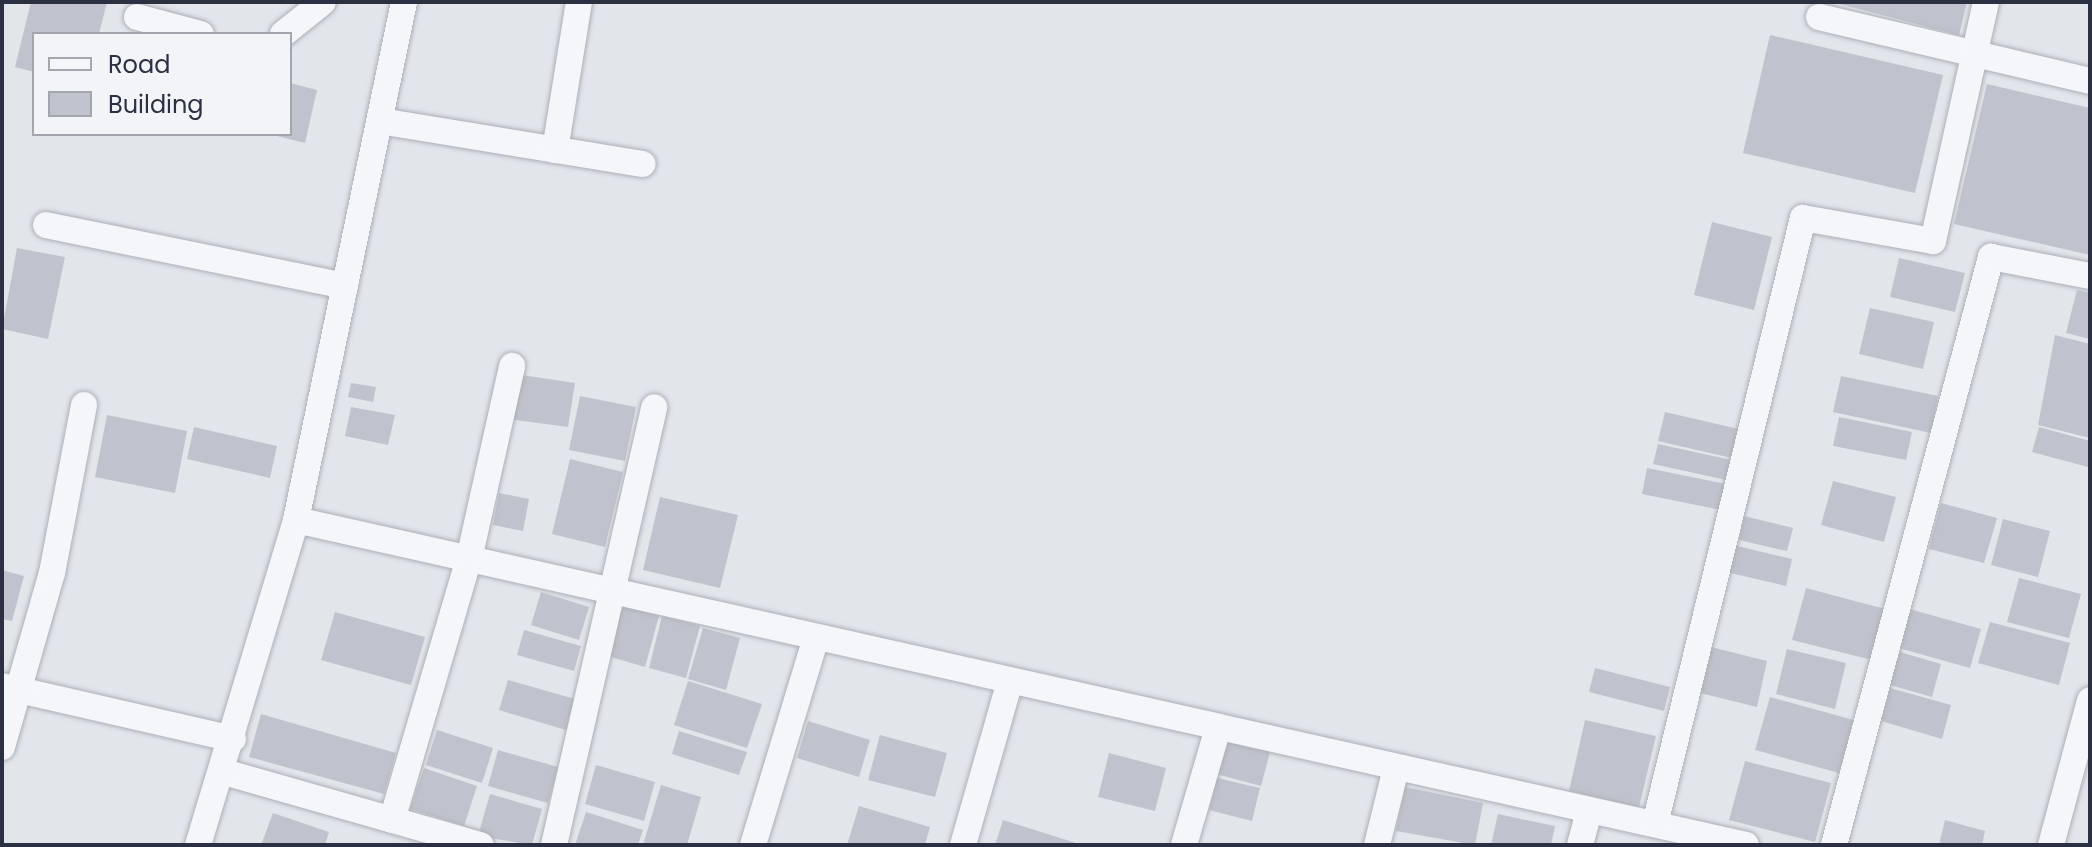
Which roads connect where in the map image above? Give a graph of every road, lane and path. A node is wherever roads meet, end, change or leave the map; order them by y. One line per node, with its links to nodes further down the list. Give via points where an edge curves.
1 (323, 2): 8 (street)
2 (404, 2): 11 (street)
3 (579, 2): 12 (street)
4 (1986, 2): 9 (street)
5 (137, 17): 7 (street)
6 (1819, 17): 9 (street)
7 (193, 32)
8 (286, 32)
9 (1975, 52): 10 (street); 34 (street, via 1933,241 1803,218)
10 (2090, 81)
11 (380, 121): 12 (street); 16 (street)
12 (555, 150): 13 (street)
13 (643, 164)
14 (46, 225): 16 (street)
15 (2090, 276): 44 (street, via 1991,257)
16 (345, 286): 20 (street)
17 (512, 366): 21 (street)
18 (84, 405): 25 (street, via 52,573)
19 (654, 407): 22 (street)
20 (296, 520): 21 (street); 28 (street)
21 (469, 559): 22 (street); 33 (street)
22 (611, 591): 23 (street); 37 (street)
23 (816, 637): 24 (street); 38 (street)
24 (1010, 681): 27 (street); 39 (street)
25 (11, 688): 28 (street); 29 (street)
26 (2090, 700): 45 (street)
27 (1218, 728): 30 (street); 40 (street)
28 (233, 739): 31 (street)
29 (2, 747)
30 (1396, 768): 32 (street); 41 (street)
31 (224, 772): 33 (street); 35 (street)
32 (1589, 811): 34 (street); 42 (street)
33 (392, 820): 36 (street)
34 (1655, 824): 43 (street)
35 (198, 845)
36 (481, 845)
37 (554, 845)
38 (753, 845)
39 (963, 845)
40 (1184, 845)
41 (1377, 845)
42 (1580, 845)
43 (1746, 845)
44 (1834, 845)
45 (2051, 845)

